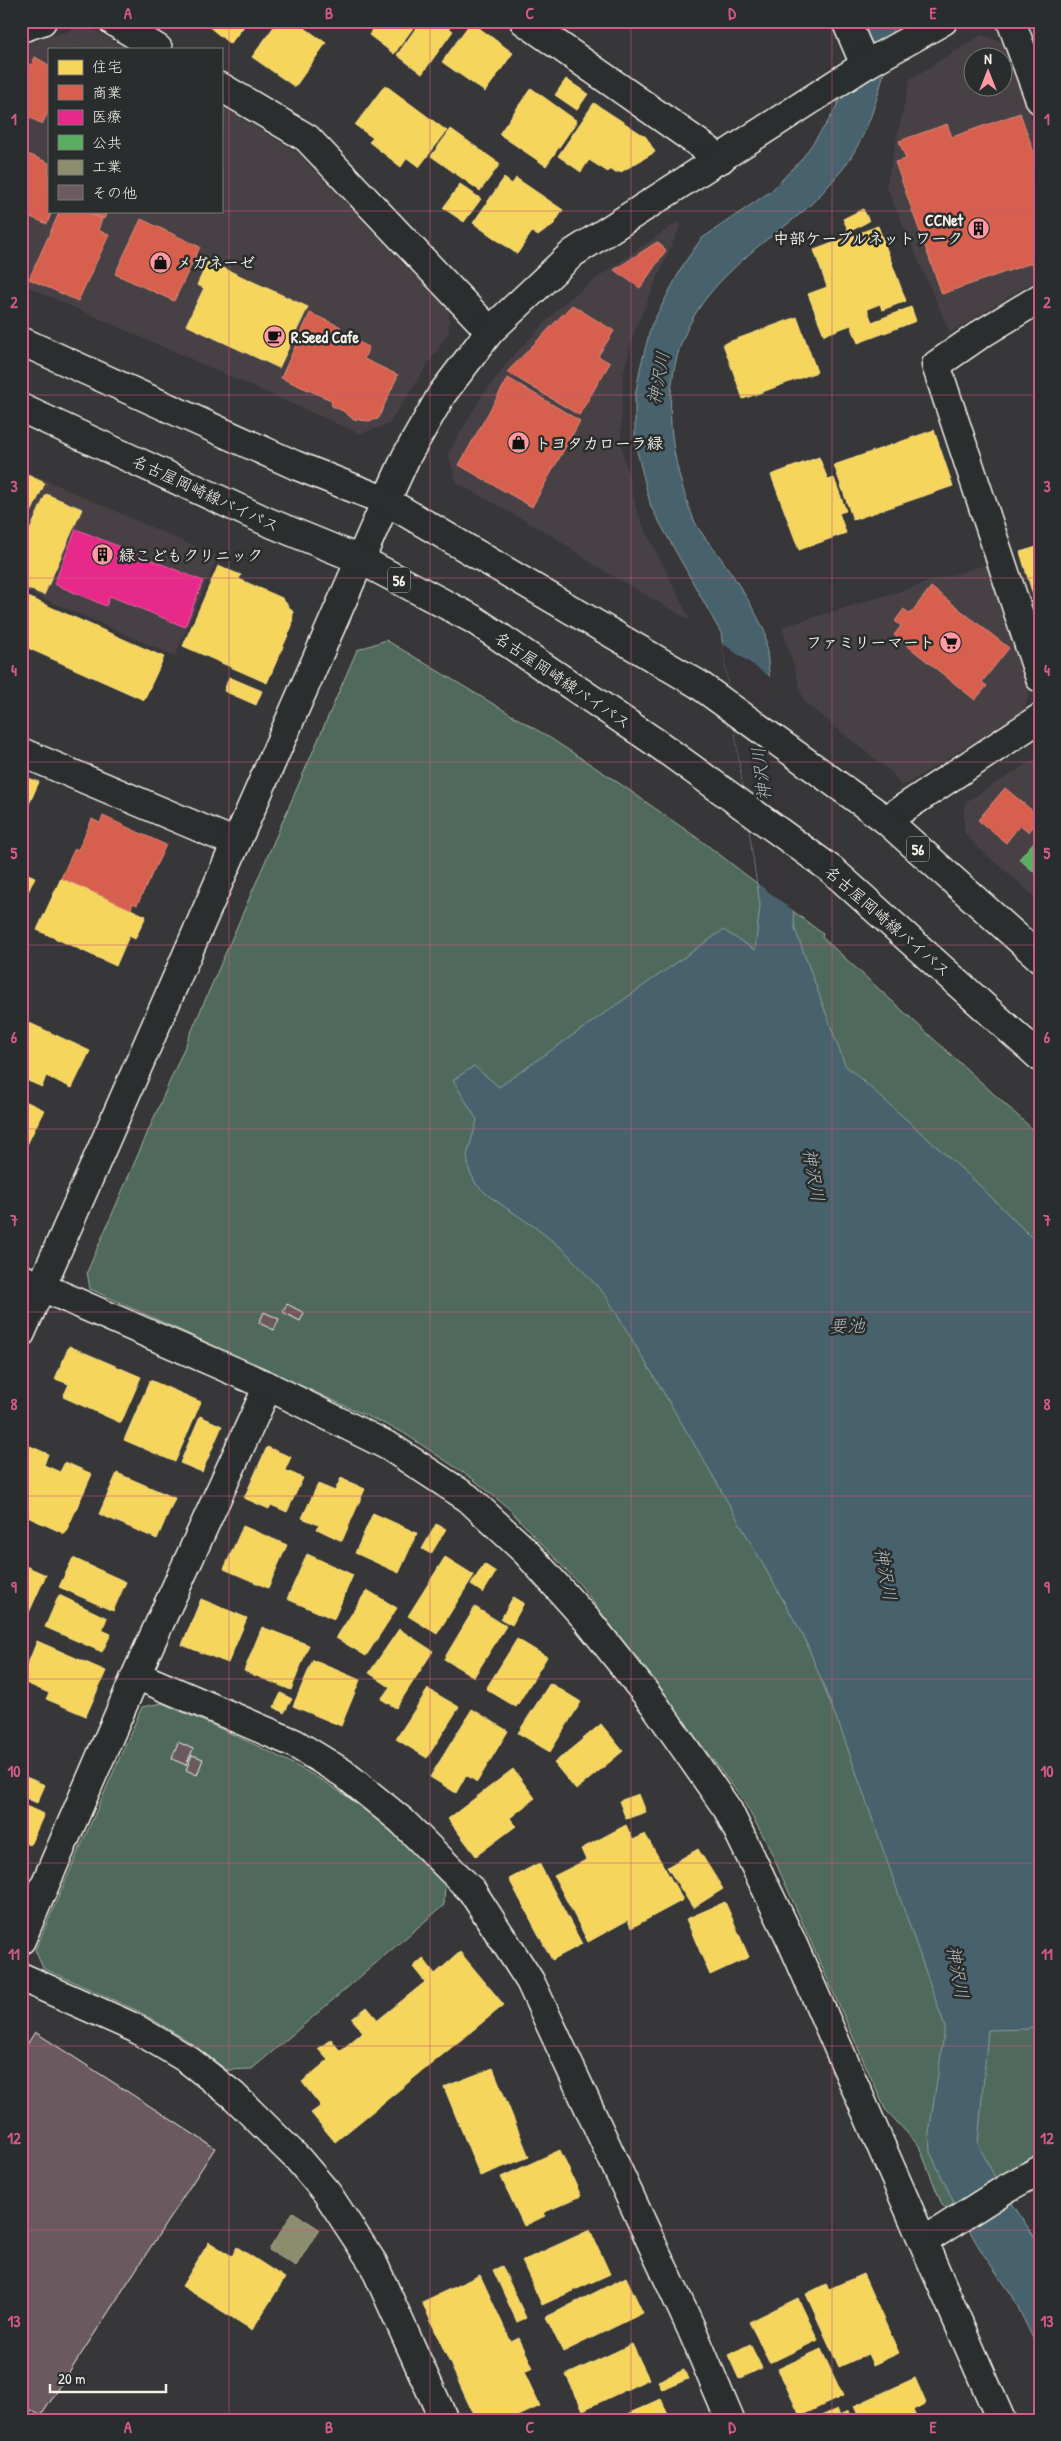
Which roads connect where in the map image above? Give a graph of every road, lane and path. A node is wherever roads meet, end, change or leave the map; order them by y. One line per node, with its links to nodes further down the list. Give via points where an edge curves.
1 (42, 21): 7 (street)
2 (113, 21): 8 (street)
3 (524, 21): 12 (street)
4 (846, 21): 9 (street)
5 (943, 21): 9 (street)
6 (1011, 21): 11 (street)
7 (21, 28)
8 (156, 48)
9 (865, 65): 12 (street)
10 (222, 88): 14 (street, via 307,138)
11 (1040, 100)
12 (721, 159): 14 (street, via 573,253)
13 (1040, 298): 19 (street, via 936,365)
14 (490, 331): 17 (street, via 442,394)
15 (21, 341): 17 (street, 56, via 295,465)
16 (21, 408): 18 (street, 名古屋岡崎線バイパス / 56, via 268,522)
17 (386, 501): 18 (street); 22 (street, 56, via 698,684)
18 (361, 560): 23 (street); 25 (street, 名古屋岡崎線バイパス / 56, via 473,619 658,744 832,870)
19 (1040, 678)
20 (1040, 718): 22 (street)
21 (21, 752): 23 (street)
22 (886, 820): 24 (street, 56)
23 (236, 843): 26 (street)
24 (1040, 958)
25 (1040, 1056)
26 (31, 1283): 27 (street); 28 (street)
27 (21, 1333)
28 (268, 1386): 29 (street); 33 (street, via 390,1447 468,1498 525,1551 588,1621 654,1704 728,1810 791,1940)
29 (136, 1675): 30 (street); 35 (street, via 294,1743 343,1773 402,1821 472,1891 530,1981 691,2328)
30 (21, 1940)
31 (21, 1977): 34 (street, via 135,2028 188,2059 233,2095 298,2159 327,2193 373,2263)
32 (1040, 2170): 33 (street)
33 (924, 2241): 36 (street)
34 (444, 2420)
35 (730, 2420)
36 (1001, 2420)

